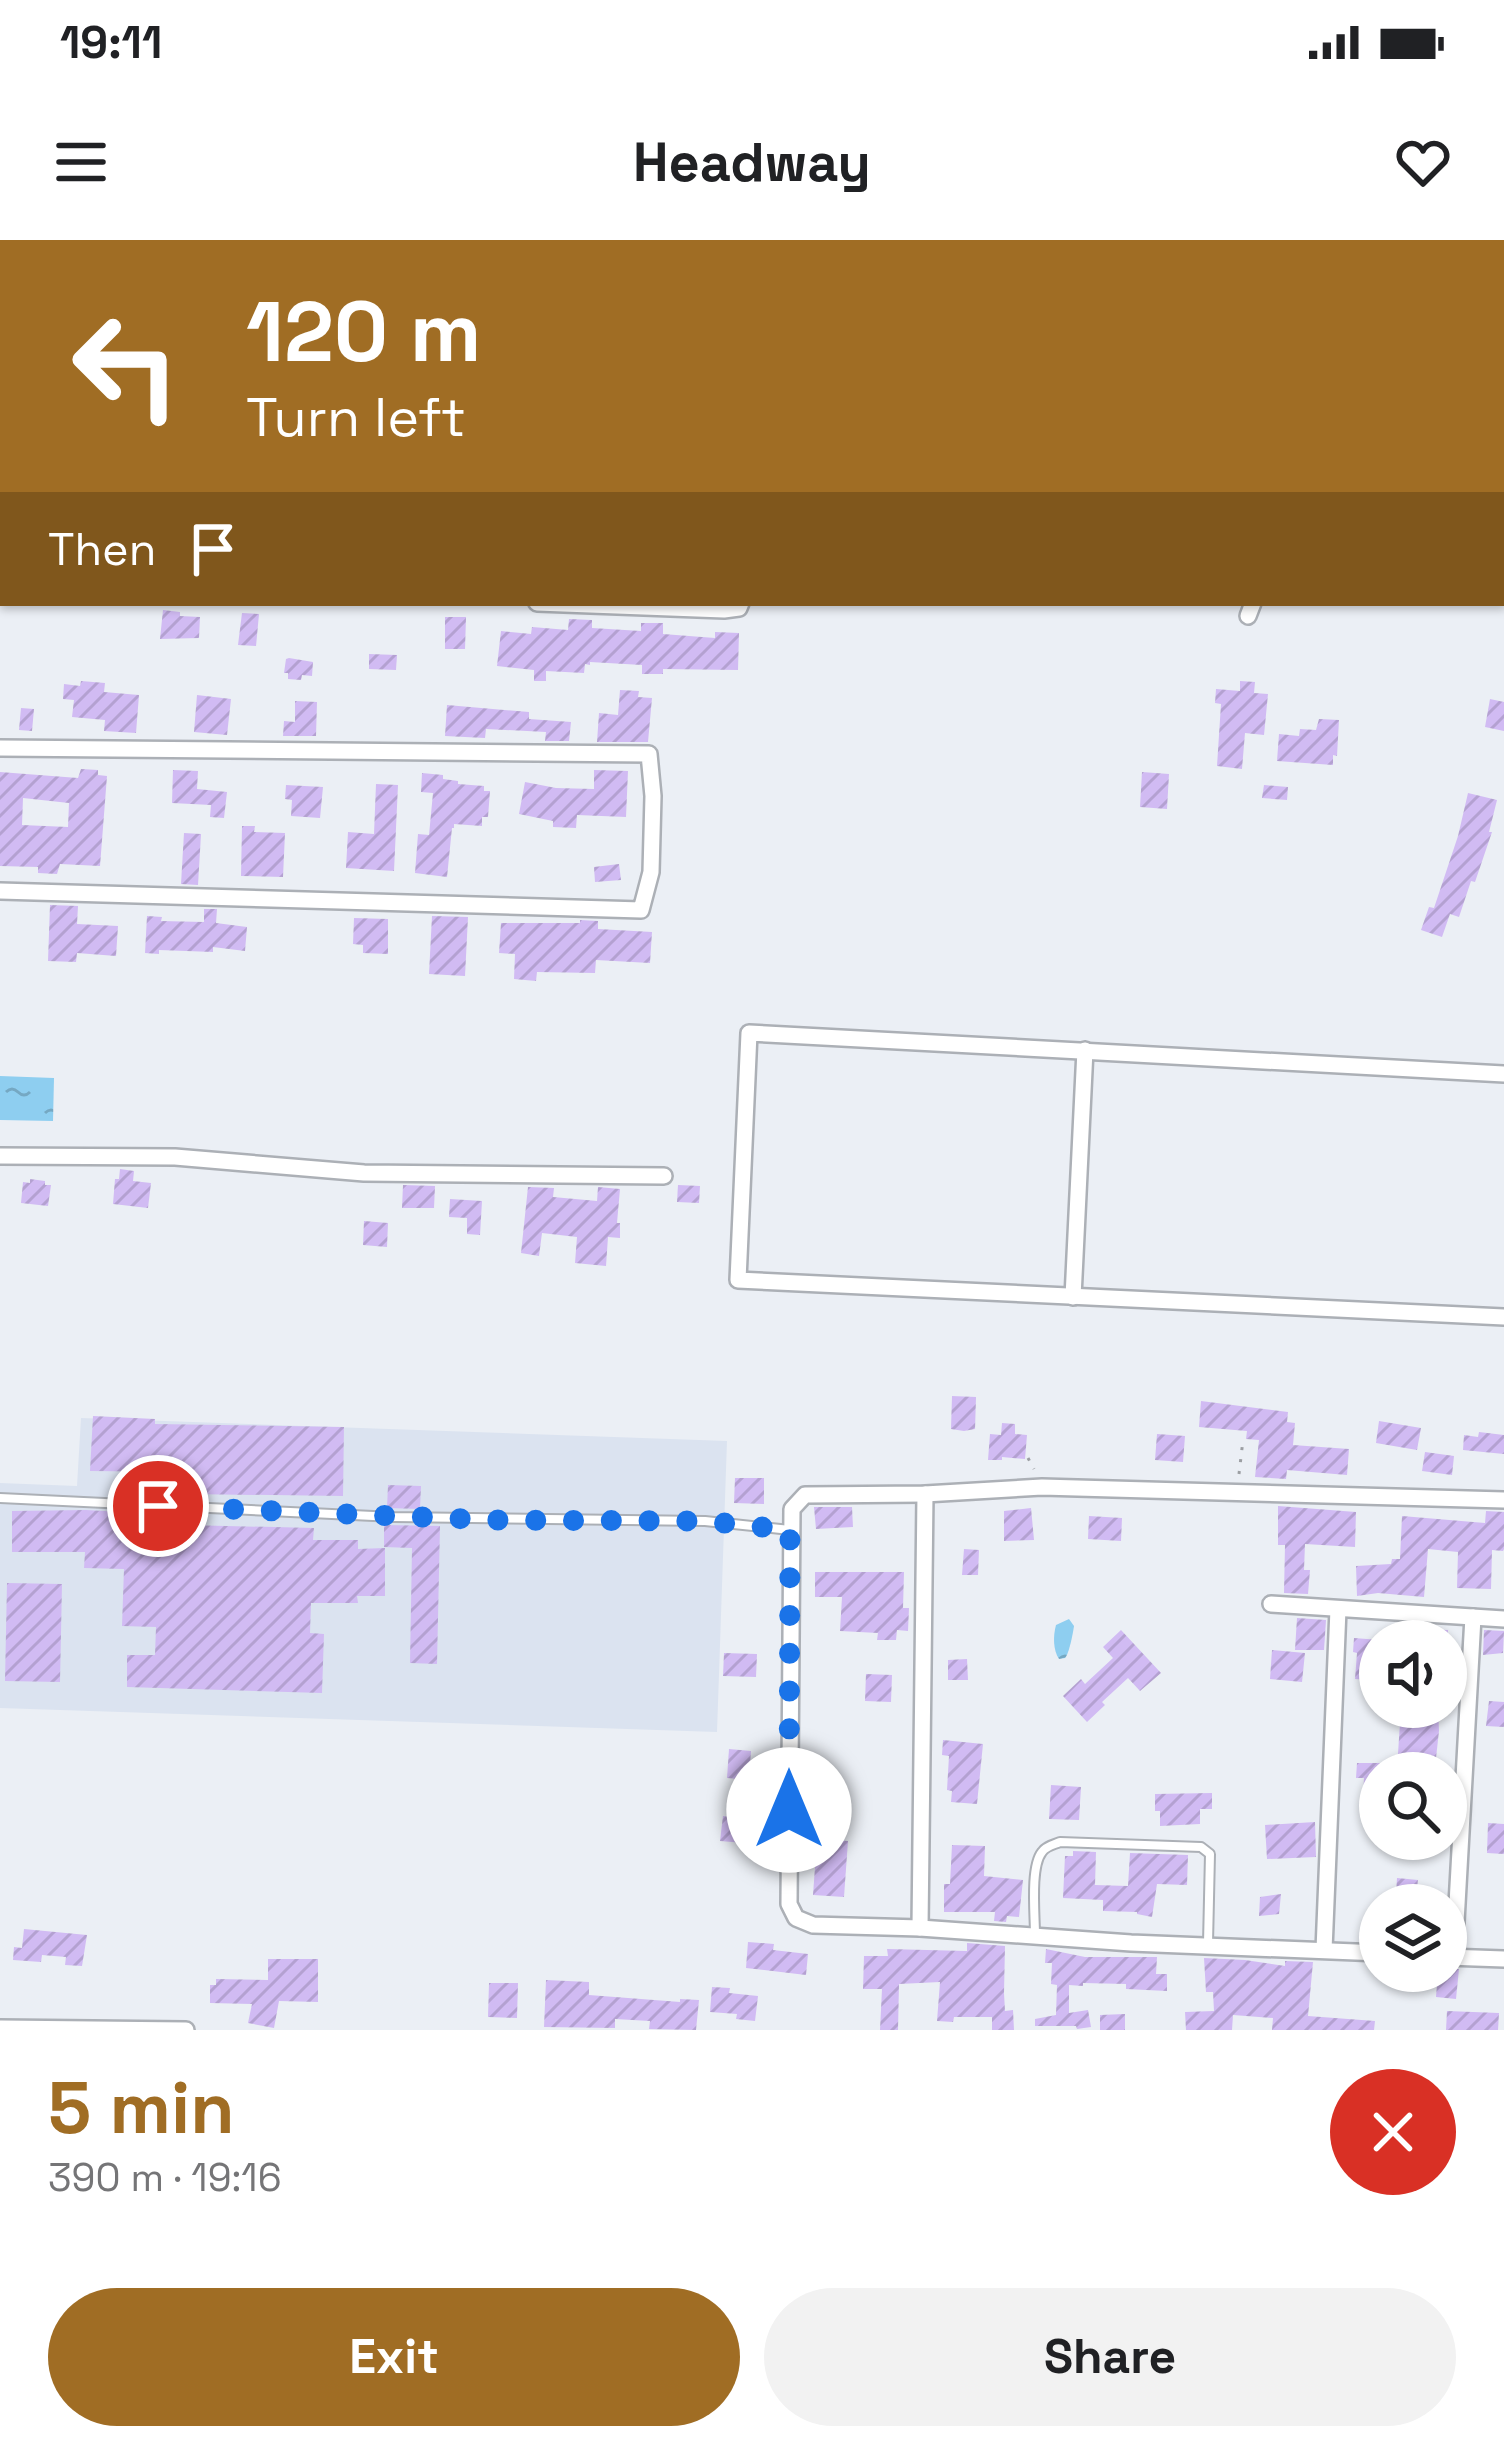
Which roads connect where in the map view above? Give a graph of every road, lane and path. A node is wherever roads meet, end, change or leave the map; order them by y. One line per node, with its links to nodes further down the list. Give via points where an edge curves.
1 (617, 606): 2 (street)
2 (740, 606)
3 (0, 748): 4 (street, via 650,754 653,796 641,910)
4 (0, 891)
5 (1085, 1050): 6 (street); 9 (street); 9 (street, via 749,1033 738,1280)
6 (1504, 1073)
7 (0, 1156): 8 (street, via 175,1157 364,1173)
8 (664, 1176)
9 (1073, 1297): 10 (street)
10 (1504, 1317)
11 (1243, 1440): 13 (path)
12 (925, 1494): 13 (street, via 1042,1487); 16 (street, via 805,1495 792,1509); 22 (street)
13 (1238, 1494): 15 (street)
14 (0, 1498): 16 (lane)
15 (1504, 1501)
16 (790, 1530): 22 (street, via 789,1904 813,1925)
17 (1271, 1604): 18 (street)
18 (1338, 1609): 19 (street); 25 (street)
19 (1473, 1617): 20 (street); 21 (street)
20 (1504, 1619)
21 (1455, 1884)
22 (920, 1928): 23 (street)
23 (1035, 1935): 24 (street); 24 (lane, via 1039,1855 1047,1847 1201,1847 1210,1854)
24 (1208, 1945): 25 (street)
25 (1324, 1950): 26 (street)
26 (1359, 1952)
27 (1467, 1958): 28 (street)
28 (1504, 1958)
29 (0, 2027): 30 (street)
30 (186, 2030)

